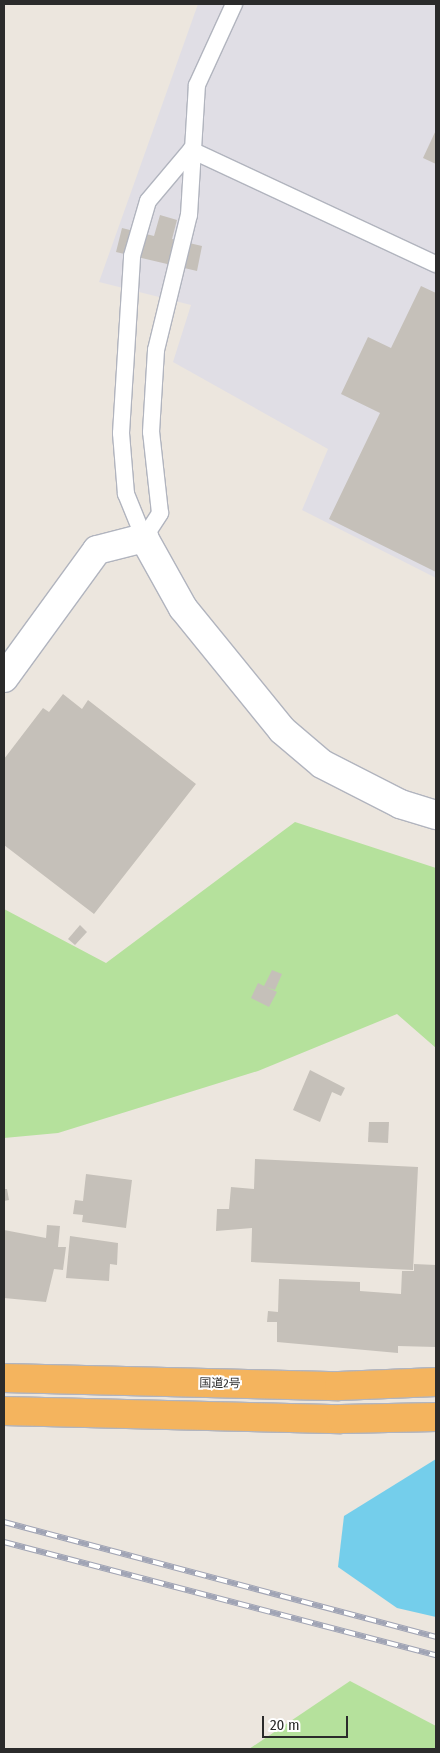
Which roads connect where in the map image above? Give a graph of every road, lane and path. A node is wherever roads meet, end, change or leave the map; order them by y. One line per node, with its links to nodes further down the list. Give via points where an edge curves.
1 (234, 4): 2 (lane, via 196,86)
2 (191, 150): 3 (lane); 4 (lane, via 190,214 156,350 151,432 160,513); 4 (lane, via 148,201 132,256 121,433 126,494)
3 (436, 264)
4 (144, 538): 5 (street, via 97,550); 6 (street, via 182,608 282,730 322,764 400,804)
5 (4, 678)
6 (436, 815)
7 (4, 1378): 8 (highway, 国道2号, via 339,1386)
8 (436, 1382)
9 (4, 1411): 10 (highway, via 341,1419)
10 (436, 1417)

